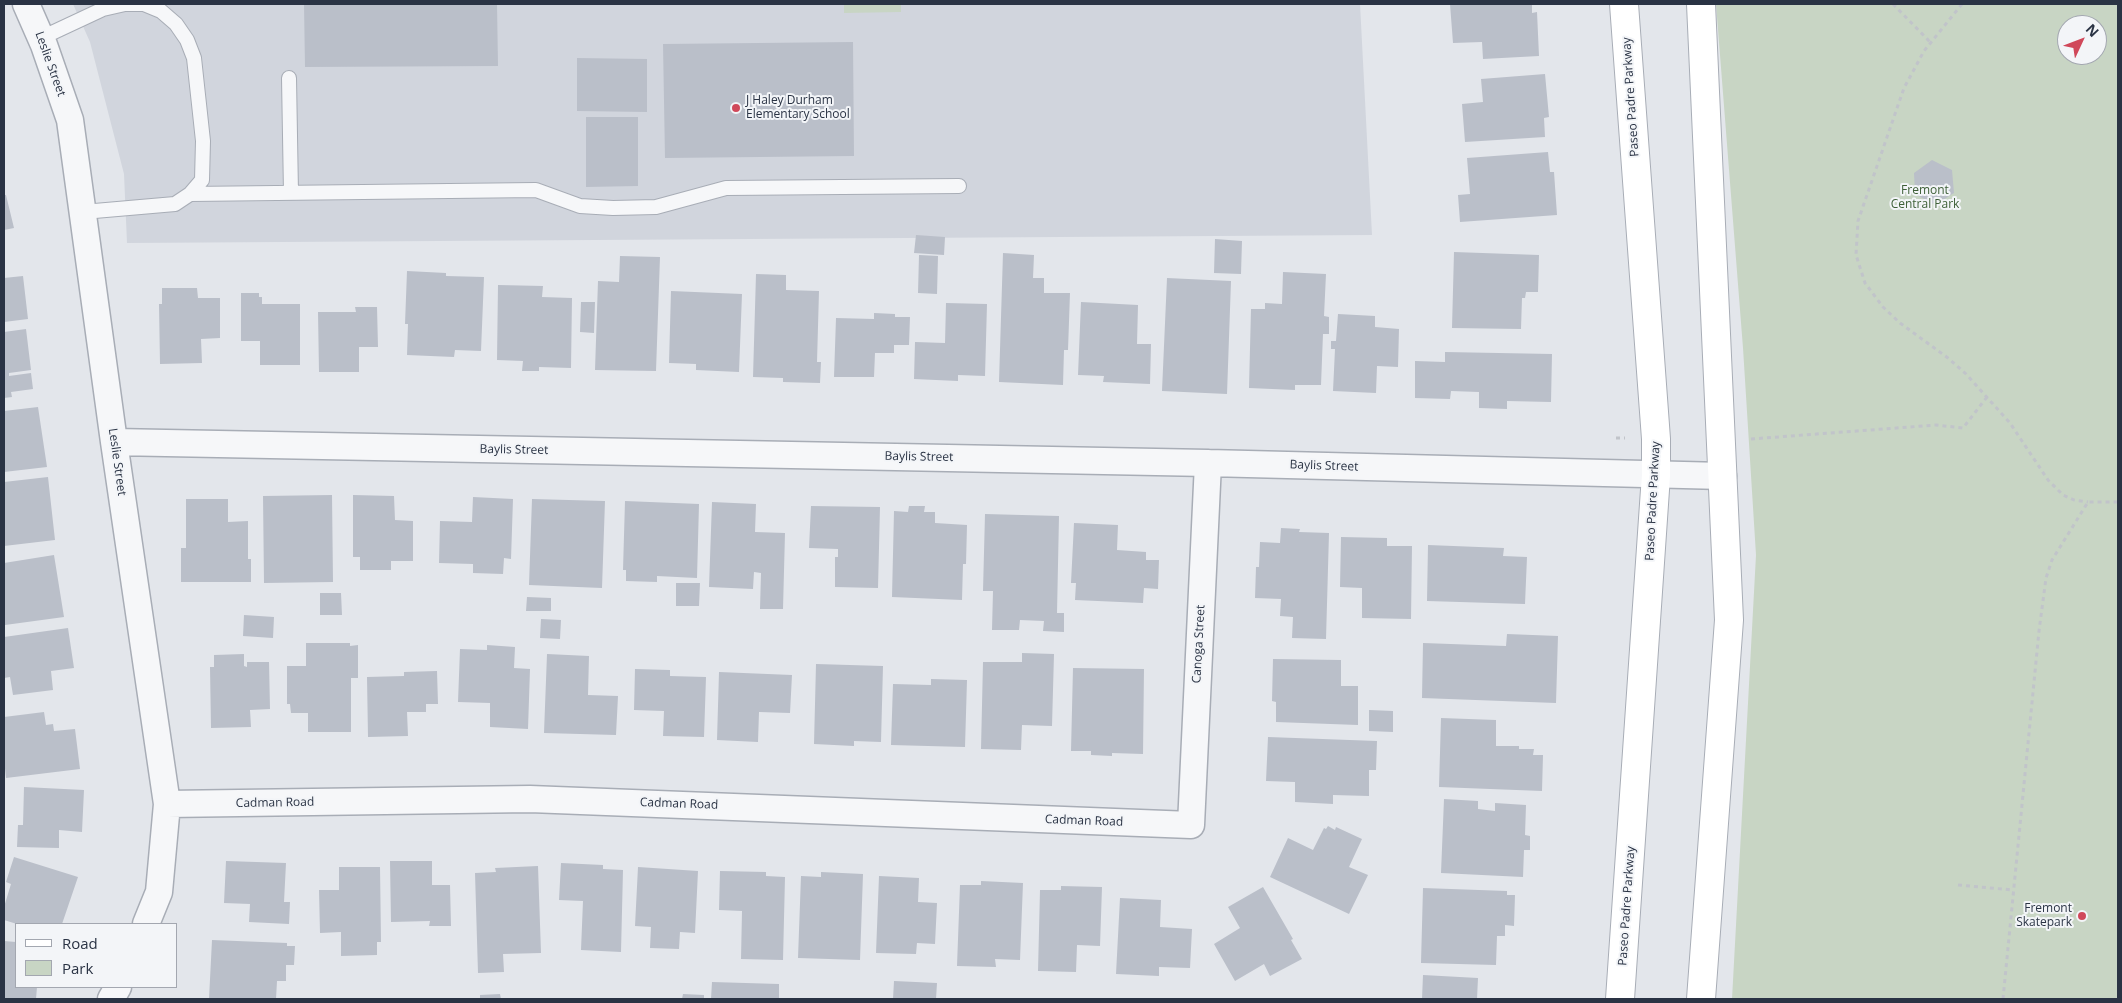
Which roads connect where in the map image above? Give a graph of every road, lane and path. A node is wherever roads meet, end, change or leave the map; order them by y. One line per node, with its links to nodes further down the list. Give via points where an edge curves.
1 (26, 4): 6 (street, Leslie Street)
2 (1624, 4): 17 (main road, Paseo Padre Parkway)
3 (1701, 4): 18 (main road)
4 (1892, 4): 7 (path)
5 (1962, 4): 7 (path)
6 (41, 38): 11 (lane, via 103,9 125,4 144,4 161,11 176,24 194,58 203,140 202,180); 12 (street, Leslie Street, via 70,120)
7 (1931, 43): 13 (path, via 1904,88 1890,125 1858,221 1856,255 1865,283 1883,307 1948,358)
8 (289, 78): 10 (lane)
9 (959, 186): 10 (lane, via 726,188 656,207 613,208 580,206 536,190)
10 (291, 193): 11 (lane)
11 (190, 194): 12 (lane, via 175,204)
12 (82, 212): 15 (street, Leslie Street)
13 (1987, 397): 14 (path, via 1963,428 1936,425); 19 (path, via 2010,423 2048,480 2063,495)
14 (1759, 438)
15 (114, 442): 16 (street, Baylis Street); 21 (street, Leslie Street)
16 (1208, 463): 17 (street, Baylis Street); 22 (street, Canoga Street)
17 (1656, 475): 18 (street, Baylis Street); 28 (main road, Paseo Padre Parkway)
18 (1723, 476): 29 (main road, via 1729,620)
19 (2088, 502): 20 (path); 24 (path, via 2052,560 2046,578)
20 (2118, 502)
21 (167, 804): 22 (street, Cadman Road, via 530,799); 25 (street, Leslie Street, via 159,892)
22 (1191, 825)
23 (1958, 885): 24 (path)
24 (2013, 890): 30 (path)
25 (146, 923)
26 (117, 988): 27 (street)
27 (111, 999)
28 (1620, 999)
29 (1701, 999)
30 (2003, 999)

